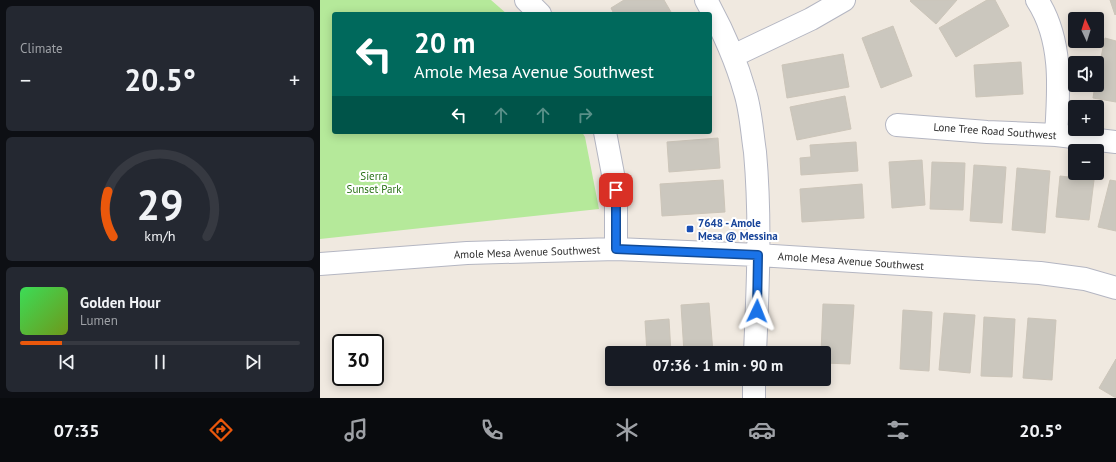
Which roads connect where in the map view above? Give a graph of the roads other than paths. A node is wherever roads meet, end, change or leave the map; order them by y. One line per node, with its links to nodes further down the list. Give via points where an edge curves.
1 (526, 0): 5 (street)
2 (706, 0): 6 (street)
3 (844, 0): 8 (street, via 804,23)
4 (1037, 0): 11 (street, via 1048,21 1057,60)
5 (538, 12)
6 (712, 12)
7 (712, 12): 8 (street)
8 (733, 56): 14 (street, via 746,94 753,139 758,187)
9 (897, 125): 11 (street, Lone Tree Road Southwest)
10 (605, 134): 13 (street, via 616,190)
11 (1056, 135): 12 (street, Lone Tree Road Southwest)
12 (1116, 142)
13 (616, 249): 14 (street, Amole Mesa Avenue Southwest); 15 (street, Amole Mesa Avenue Southwest, via 467,253)
14 (758, 255): 16 (street, Amole Mesa Avenue Southwest, via 1040,273 1085,279); 17 (street)
15 (320, 264)
16 (1116, 288)
17 (755, 346)
18 (754, 386): 19 (street)
19 (754, 398)

